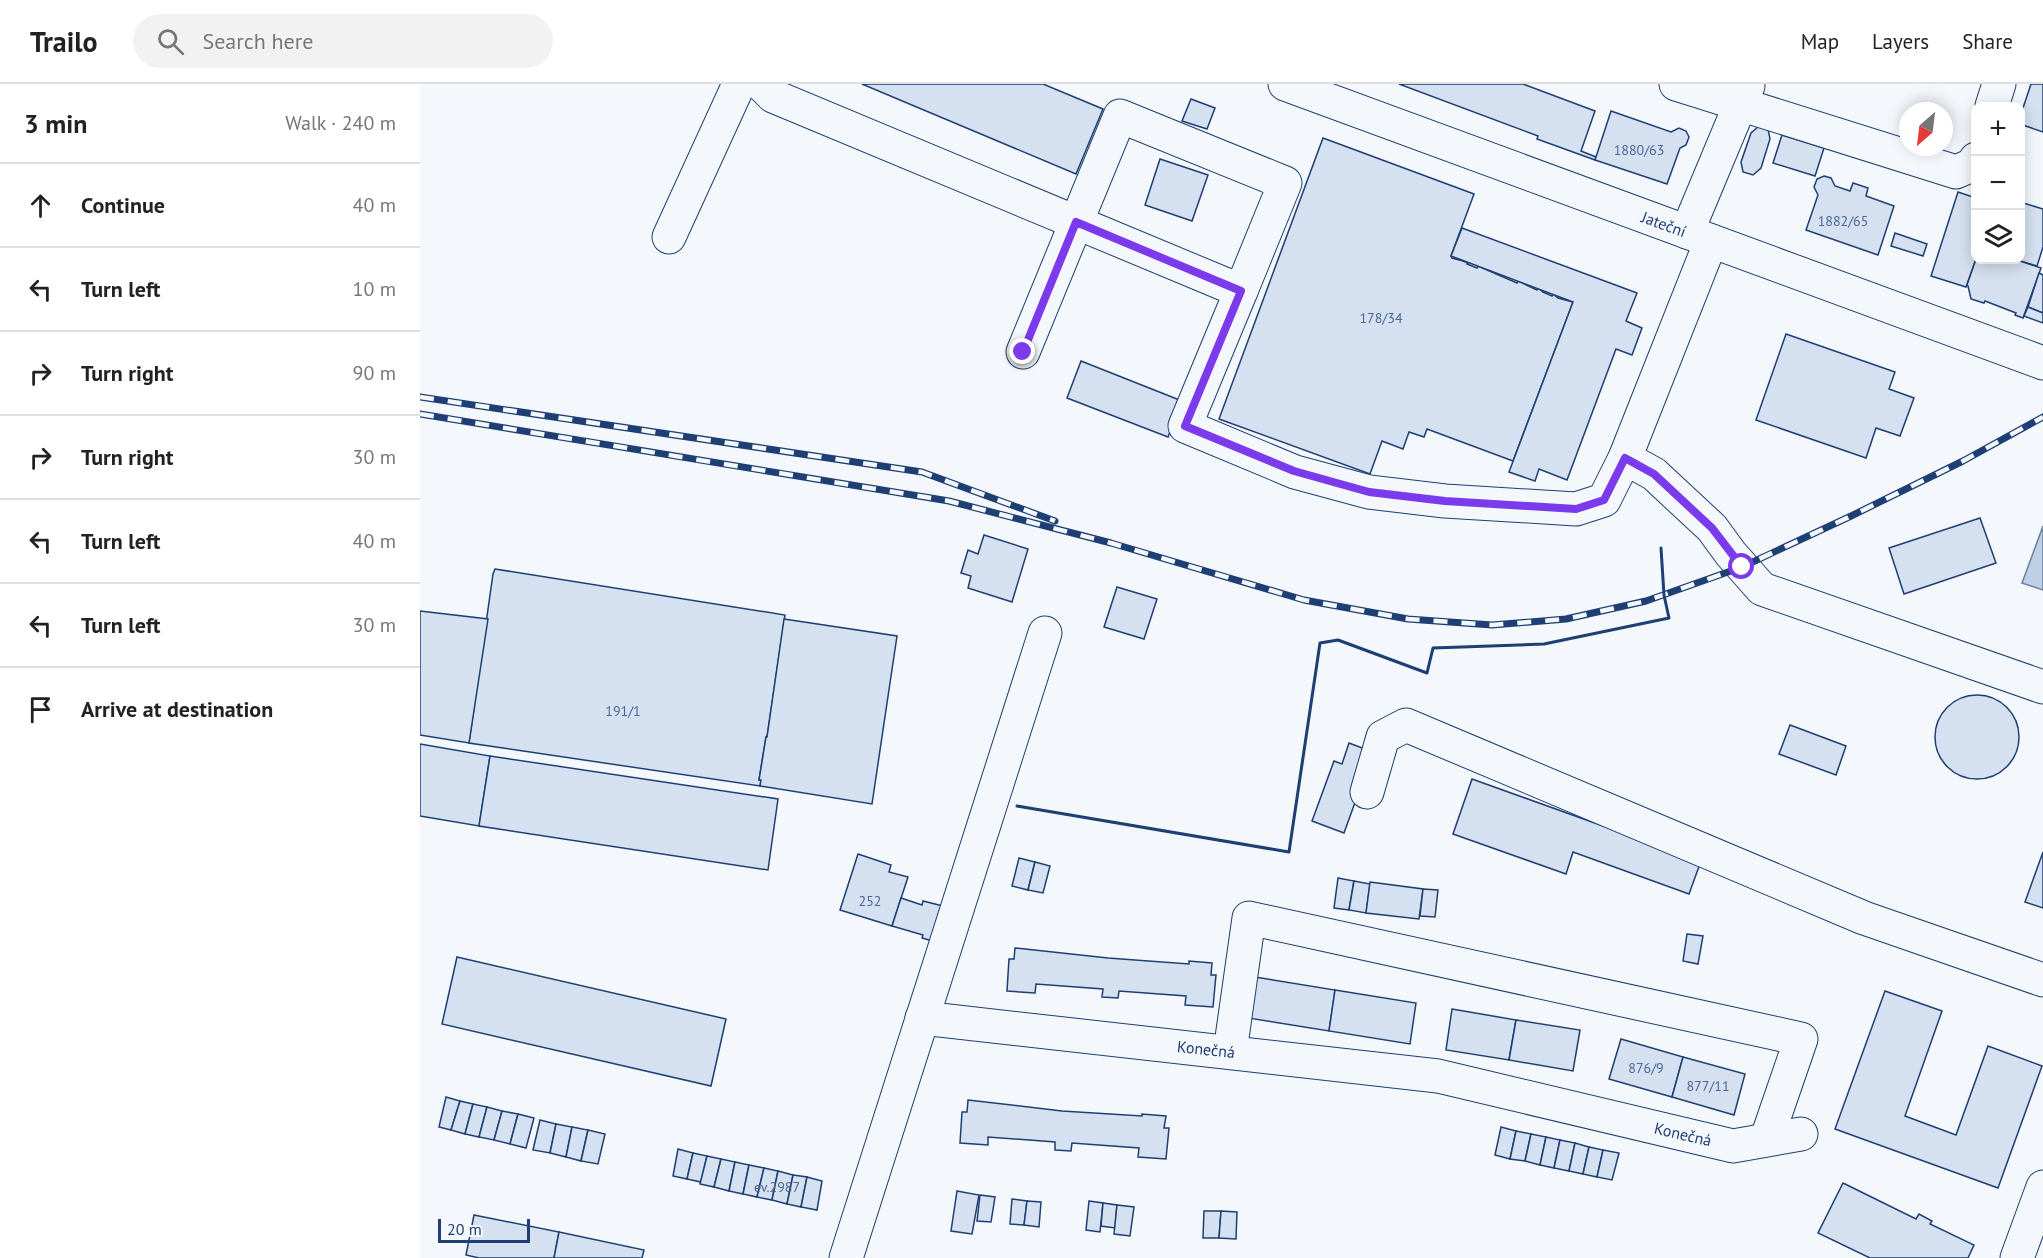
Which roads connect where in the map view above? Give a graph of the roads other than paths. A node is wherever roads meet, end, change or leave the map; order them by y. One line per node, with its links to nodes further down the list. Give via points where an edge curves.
1 (739, 84): 10 (street)
2 (761, 84): 9 (street, via 773,96)
3 (1285, 84): 11 (street, Jateční)
4 (1676, 84): 6 (street)
5 (1999, 84): 7 (street)
6 (1744, 94): 8 (street, via 1956,172); 11 (street)
7 (1993, 102)
8 (1971, 165)
9 (1076, 222): 12 (street); 12 (street, via 1120,116 1285,183); 13 (street)
10 (669, 237)
11 (1700, 237): 14 (street, Jateční); 15 (street)
12 (1241, 291): 15 (street, via 1185,426 1294,471 1369,492 1445,501 1576,509 1604,500)
13 (1023, 352)
14 (2043, 363)
15 (1625, 458): 17 (street, via 1654,474 1712,528 1762,589)
16 (1045, 633): 20 (street)
17 (2043, 687)
18 (1367, 792): 19 (street, via 1383,737 1406,725 1864,918)
19 (2043, 980)
20 (922, 1018): 21 (street, Konečná); 25 (street)
21 (1236, 1052): 23 (street, Konečná, via 1438,1076 1733,1146); 23 (street, via 1249,918 1801,1039)
22 (1801, 1134): 23 (street)
23 (1767, 1138)
24 (2043, 1187): 26 (street)
25 (846, 1258)
26 (2017, 1258)

